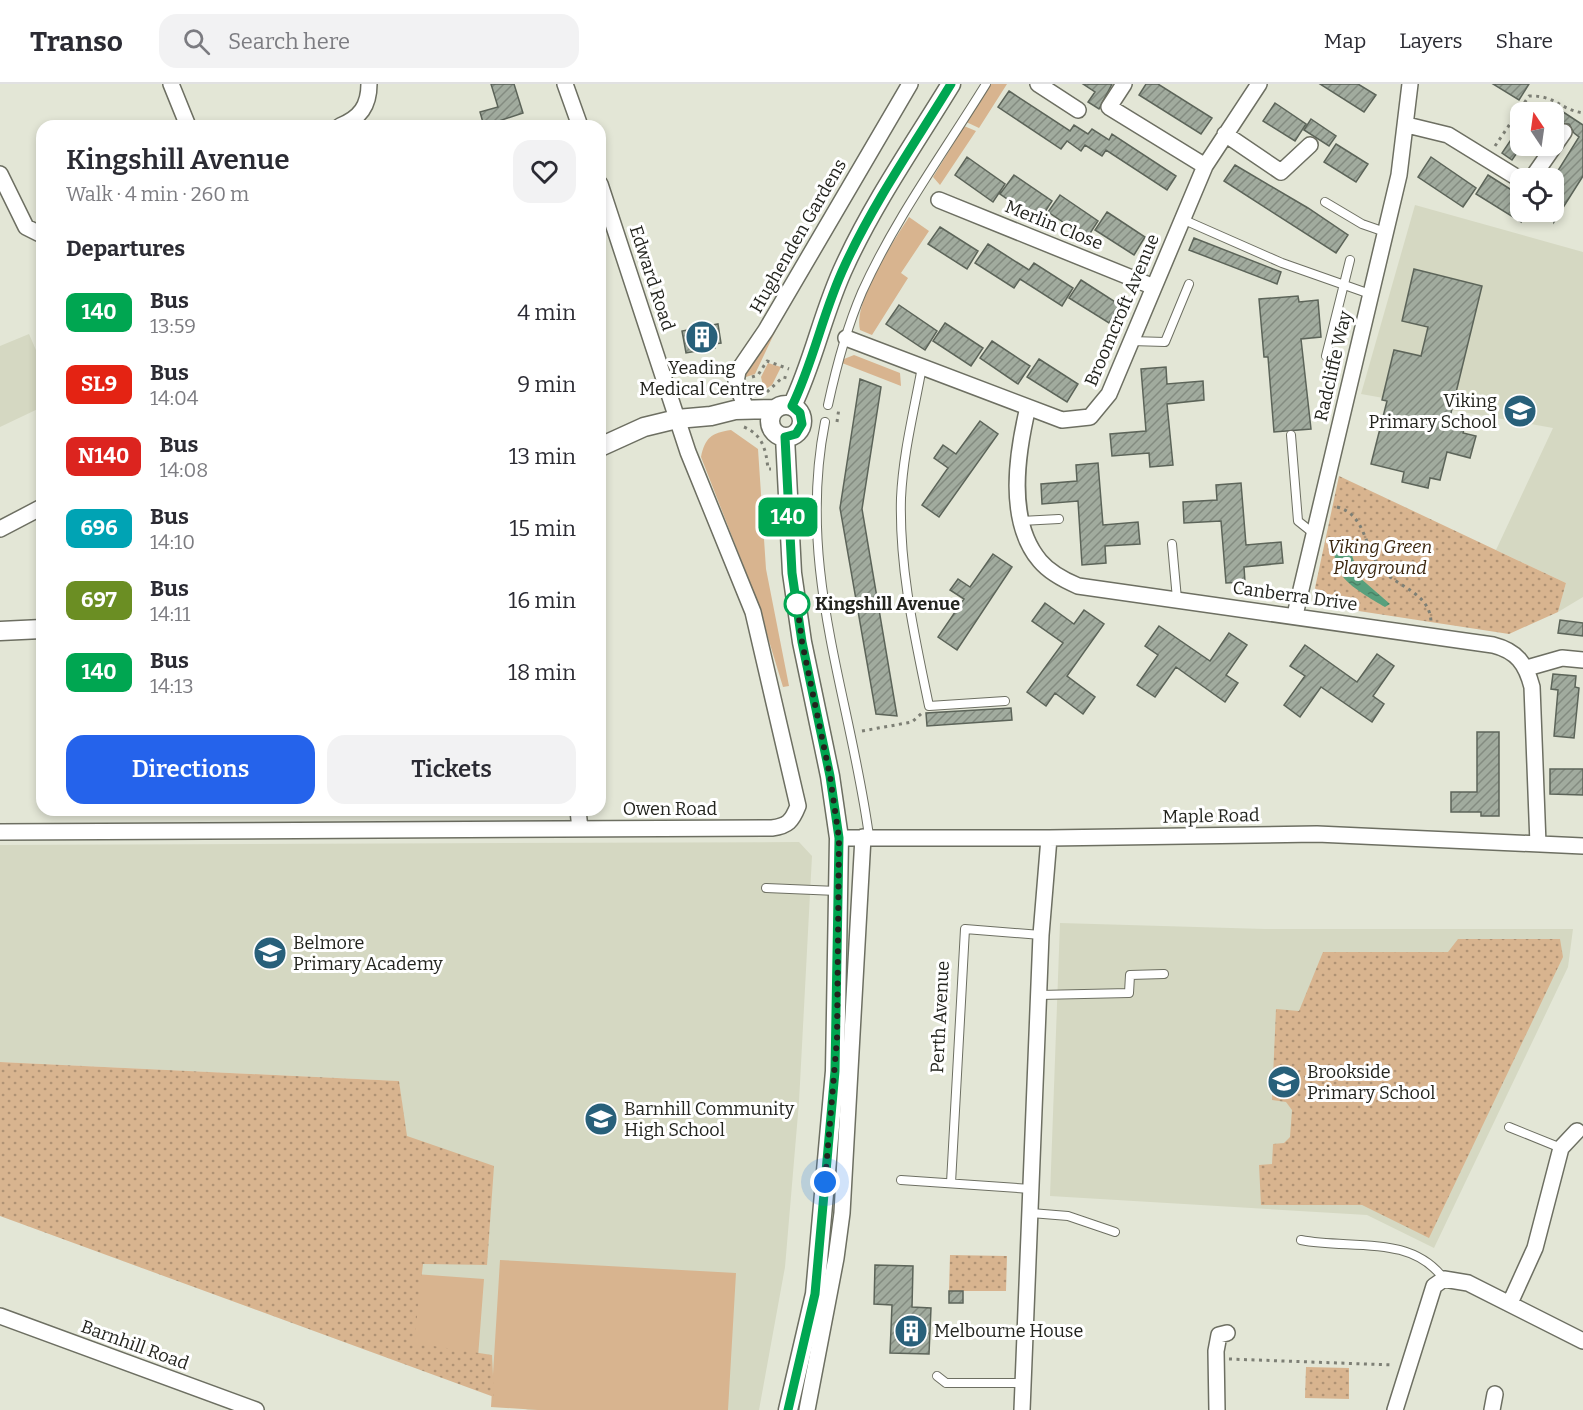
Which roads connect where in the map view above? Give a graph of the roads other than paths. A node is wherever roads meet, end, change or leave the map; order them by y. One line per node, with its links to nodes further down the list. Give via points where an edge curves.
1 (171, 84): 12 (street)
2 (369, 84): 13 (street, via 365,107)
3 (565, 84): 14 (street)
4 (910, 84): 41 (street, Hughenden Gardens, via 738,371)
5 (951, 84): 39 (street, via 844,266 807,375)
6 (986, 84): 33 (lane, via 880,256)
7 (1038, 84): 11 (street)
8 (1124, 84): 18 (street, via 1108,107)
9 (1259, 84): 16 (street, Broomcroft Avenue)
10 (1410, 84): 15 (street, Radcliffe Way)
11 (1077, 110)
12 (186, 120)
13 (355, 120)
14 (578, 120)
15 (1407, 126): 19 (street, via 1448,135); 27 (street, Radcliffe Way)
16 (1225, 134): 17 (street, via 1281,172); 18 (street, Broomcroft Avenue)
17 (1310, 145)
18 (1205, 166): 25 (street, Broomcroft Avenue)
19 (1510, 172)
20 (0, 174): 21 (street)
21 (3, 190): 26 (street, via 26,228)
22 (939, 200): 31 (street, Merlin Close)
23 (1325, 202): 27 (lane)
24 (606, 219): 42 (street, Edward Road)
25 (1182, 219): 29 (lane, via 1282,263); 31 (street, Broomcroft Avenue)
26 (36, 232)
27 (1384, 232): 32 (street, Radcliffe Way)
28 (1350, 260): 29 (lane)
29 (1344, 283): 32 (lane); 35 (lane)
30 (1189, 284): 34 (lane, via 1165,342)
31 (1154, 287): 34 (street, Broomcroft Avenue)
32 (1370, 294): 53 (street, Radcliffe Way)
33 (846, 338): 36 (street, Broomcroft Avenue); 37 (lane)
34 (1131, 341): 38 (street, Broomcroft Avenue, via 1109,394 1090,417 1062,420)
35 (1326, 356)
36 (922, 367): 38 (street, Broomcroft Avenue); 61 (lane, via 905,458 902,547 912,626 929,706)
37 (828, 405)
38 (1028, 407): 49 (street, Canberra Drive, via 1019,444)
39 (778, 413): 40 (street, via 719,420); 41 (street); 45 (street, via 775,433); 45 (street, via 800,413 802,424 796,434)
40 (711, 416): 41 (street, via 720,412); 42 (street)
41 (741, 416)
42 (677, 419): 46 (street, via 644,427); 63 (street, Owen Road, via 753,612 798,806 785,826)
43 (825, 422): 51 (lane)
44 (1291, 435): 53 (lane, via 1298,520)
45 (785, 437): 50 (street)
46 (606, 444)
47 (36, 510): 52 (street)
48 (1059, 519): 49 (lane)
49 (1021, 521): 55 (street, Canberra Drive, via 1028,543 1057,576 1078,586)
50 (789, 523): 51 (lane); 66 (street, via 802,642)
51 (816, 523): 65 (lane, via 828,638 851,732)
52 (0, 528)
53 (1313, 533): 56 (street, Radcliffe Way)
54 (1172, 544): 55 (lane)
55 (1177, 599): 56 (street, Canberra Drive)
56 (1295, 615): 60 (street, Canberra Drive, via 1506,648)
57 (36, 629): 58 (street)
58 (0, 631)
59 (1583, 660): 60 (street, via 1562,658)
60 (1527, 668): 68 (street, via 1532,687)
61 (1005, 701)
62 (579, 816): 63 (street)
63 (580, 829): 64 (street, Owen Road)
64 (0, 832)
65 (866, 837): 66 (street, Maple Road); 67 (street, Maple Road); 94 (street, via 842,1213)
66 (839, 838): 71 (street)
67 (1049, 838): 68 (street, Maple Road, via 1317,834); 72 (street)
68 (1538, 844): 69 (street, Maple Road)
69 (1583, 846)
70 (766, 888): 71 (lane)
71 (838, 891): 93 (street, via 835,1071 815,1294)
72 (1041, 935): 74 (street); 79 (lane, Perth Avenue, via 964,929)
73 (1164, 974): 74 (lane, via 1130,975 1129,993)
74 (1039, 995): 80 (street)
75 (1509, 1127): 77 (lane)
76 (1577, 1131): 77 (street)
77 (1561, 1148): 85 (street, via 1535,1248)
78 (901, 1180): 79 (lane)
79 (951, 1183): 80 (lane)
80 (1032, 1189): 81 (street)
81 (1031, 1213): 82 (lane, via 1068,1216); 90 (street)
82 (1115, 1232)
83 (1301, 1240): 84 (lane, via 1400,1249 1424,1259)
84 (1444, 1279): 85 (street, via 1468,1283); 97 (street, via 1434,1286)
85 (1509, 1303): 88 (street)
86 (0, 1316): 92 (street, Barnhill Road)
87 (1227, 1333): 96 (street, via 1219,1335)
88 (1583, 1341)
89 (937, 1376): 90 (lane, via 946,1383)
90 (1023, 1383): 95 (street)
91 (1495, 1394): 98 (street)
92 (250, 1409)
93 (788, 1410)
94 (807, 1410)
95 (1022, 1410)
96 (1217, 1410)
97 (1395, 1410)
98 (1492, 1410)

